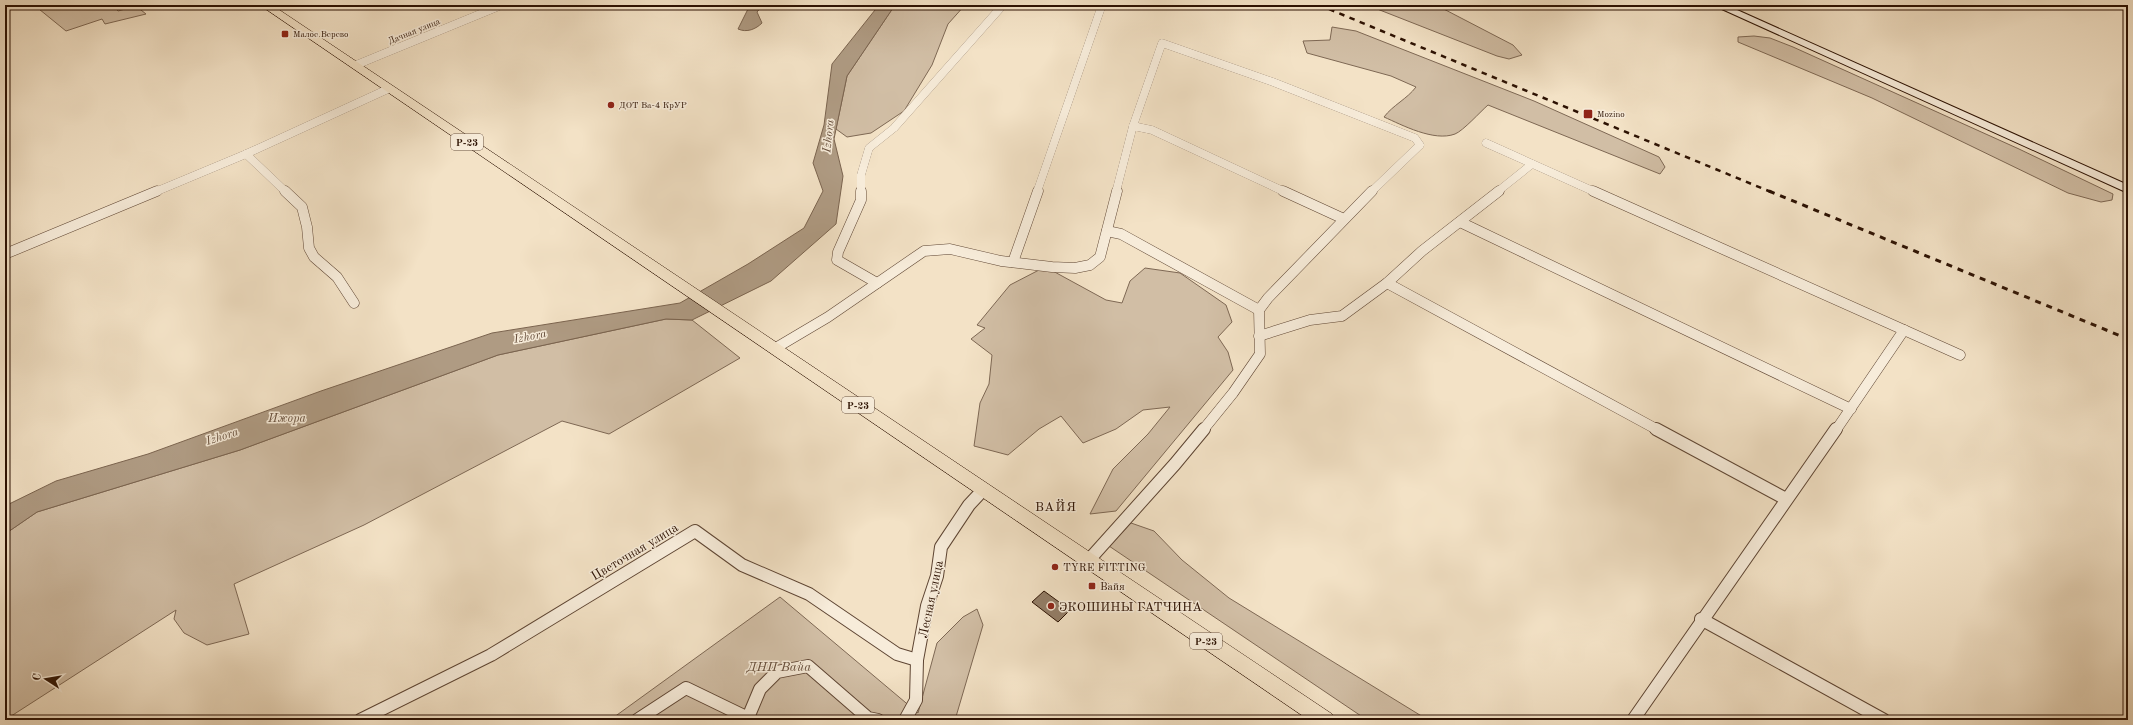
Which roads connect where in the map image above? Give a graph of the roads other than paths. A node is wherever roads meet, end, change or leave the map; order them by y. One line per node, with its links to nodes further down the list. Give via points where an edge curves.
1 (265, 5): 6 (main road, Р-23)
2 (502, 5): 6 (street, Дачная улица)
3 (1003, 5): 18 (street, via 894,128 870,148 865,157 861,175 861,200 838,252 837,260 843,266)
4 (1102, 5): 17 (street)
5 (1718, 5): 12 (street)
6 (356, 65): 7 (main road, Р-23)
7 (388, 89): 10 (street); 24 (main road, Р-23)
8 (1133, 126): 13 (street, via 1152,130); 13 (street, via 1162,43 1273,82 1415,138 1420,145); 15 (street)
9 (1486, 144): 11 (street)
10 (246, 154): 16 (street); 20 (street, via 302,207 309,248 314,257 337,277)
11 (1532, 164): 14 (street); 22 (street)
12 (2128, 189)
13 (1344, 219): 21 (street)
14 (1460, 222): 19 (street, via 1422,251); 26 (street)
15 (1107, 231): 17 (street, via 1100,257 1094,264 1080,268); 21 (street, via 1121,234)
16 (5, 254)
17 (1013, 262): 18 (street, via 994,260 950,248 936,248 924,251)
18 (877, 283): 24 (street, via 828,317)
19 (1387, 283): 23 (street, via 1342,316 1310,320); 28 (street)
20 (354, 303)
21 (1259, 310): 23 (street)
22 (1904, 330): 25 (street); 26 (street)
23 (1259, 336): 29 (street, via 1260,354 1233,393 1175,464)
24 (774, 349): 27 (main road, Р-23)
25 (1960, 354)
26 (1851, 409): 28 (street)
27 (983, 490): 29 (main road, Р-23); 31 (street, Лесная улица, via 969,505 941,547 937,576)
28 (1786, 499): 30 (street)
29 (1088, 561): 37 (main road, Р-23)
30 (1701, 619): 38 (street); 39 (street)
31 (917, 660): 33 (street, Цветочная улица, via 897,654 809,594 742,565 695,531 491,655); 36 (street, Лесная улица, via 916,700)
32 (748, 719): 34 (street, via 686,688); 35 (street, via 760,689 777,672 808,666 868,718)
33 (360, 720)
34 (637, 720)
35 (878, 720)
36 (905, 720)
37 (1325, 720)
38 (1633, 720)
39 (1884, 720)

